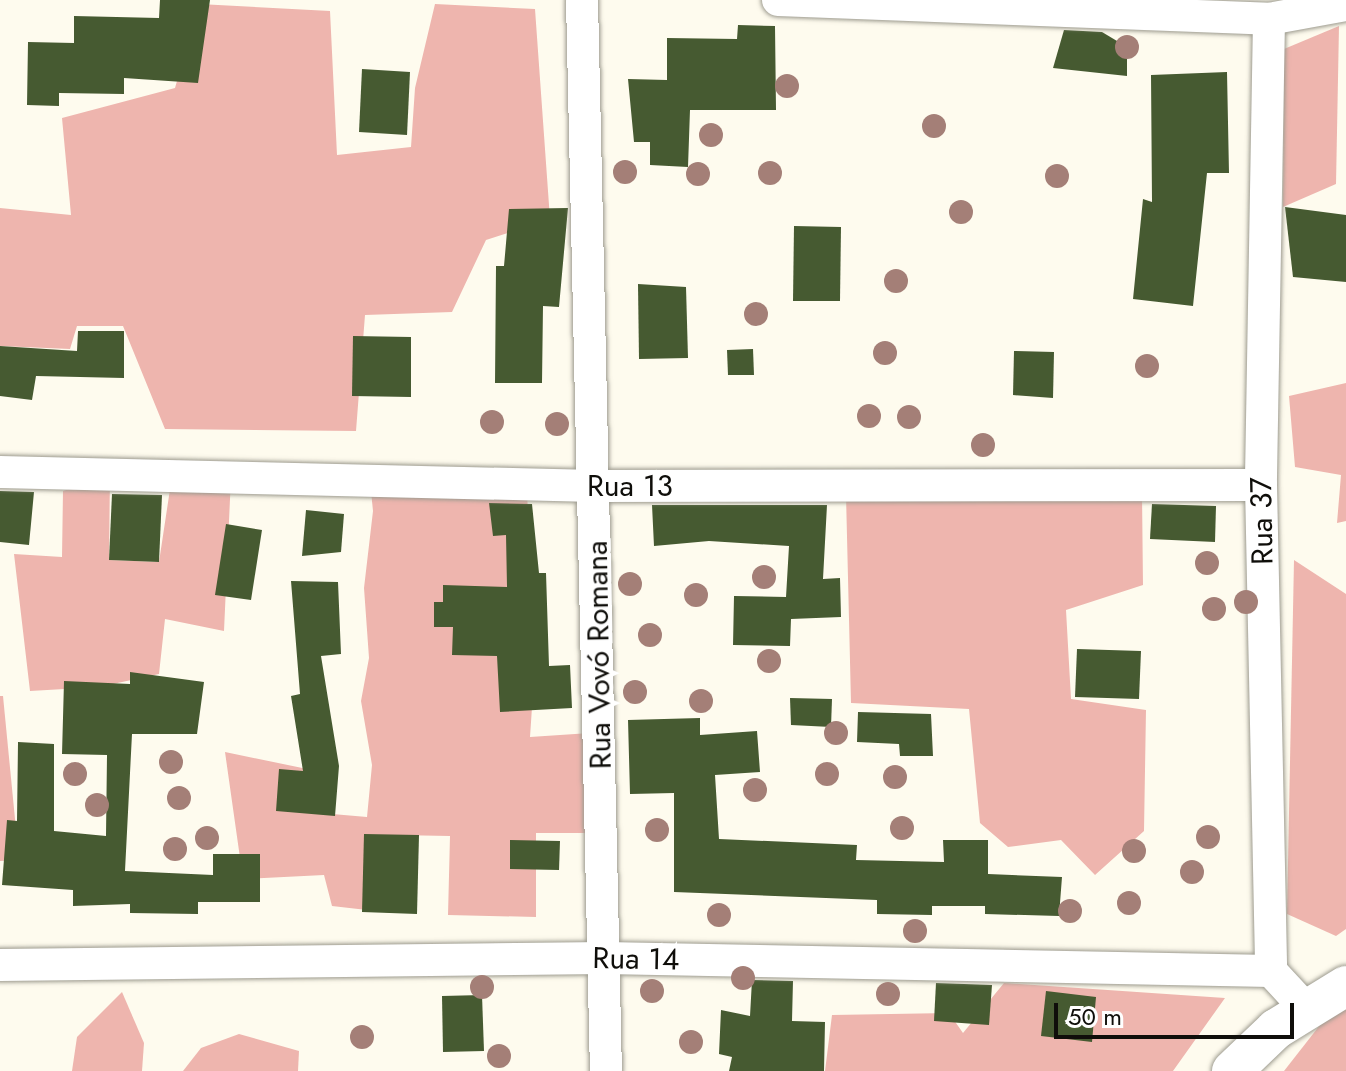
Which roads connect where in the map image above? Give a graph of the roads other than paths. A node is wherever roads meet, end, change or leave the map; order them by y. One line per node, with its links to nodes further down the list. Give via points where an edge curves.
1 (582, 0): 7 (street, Rua Vovó Romana)
2 (778, 0): 4 (street)
3 (1346, 5): 4 (street)
4 (1269, 19): 6 (street, Rua 37)
5 (0, 472): 7 (street, Rua 13)
6 (1261, 485): 7 (street, Rua 13); 10 (street, Rua 37)
7 (595, 486): 8 (street, Rua Vovó Romana)
8 (605, 958): 9 (street, Rua 14); 10 (street, Rua 14); 13 (street, Rua Vovó Romana)
9 (0, 965)
10 (1271, 971): 12 (street)
11 (1346, 986): 12 (street)
12 (1307, 1010): 14 (street, via 1253,1047)
13 (606, 1071)
14 (1232, 1071)

